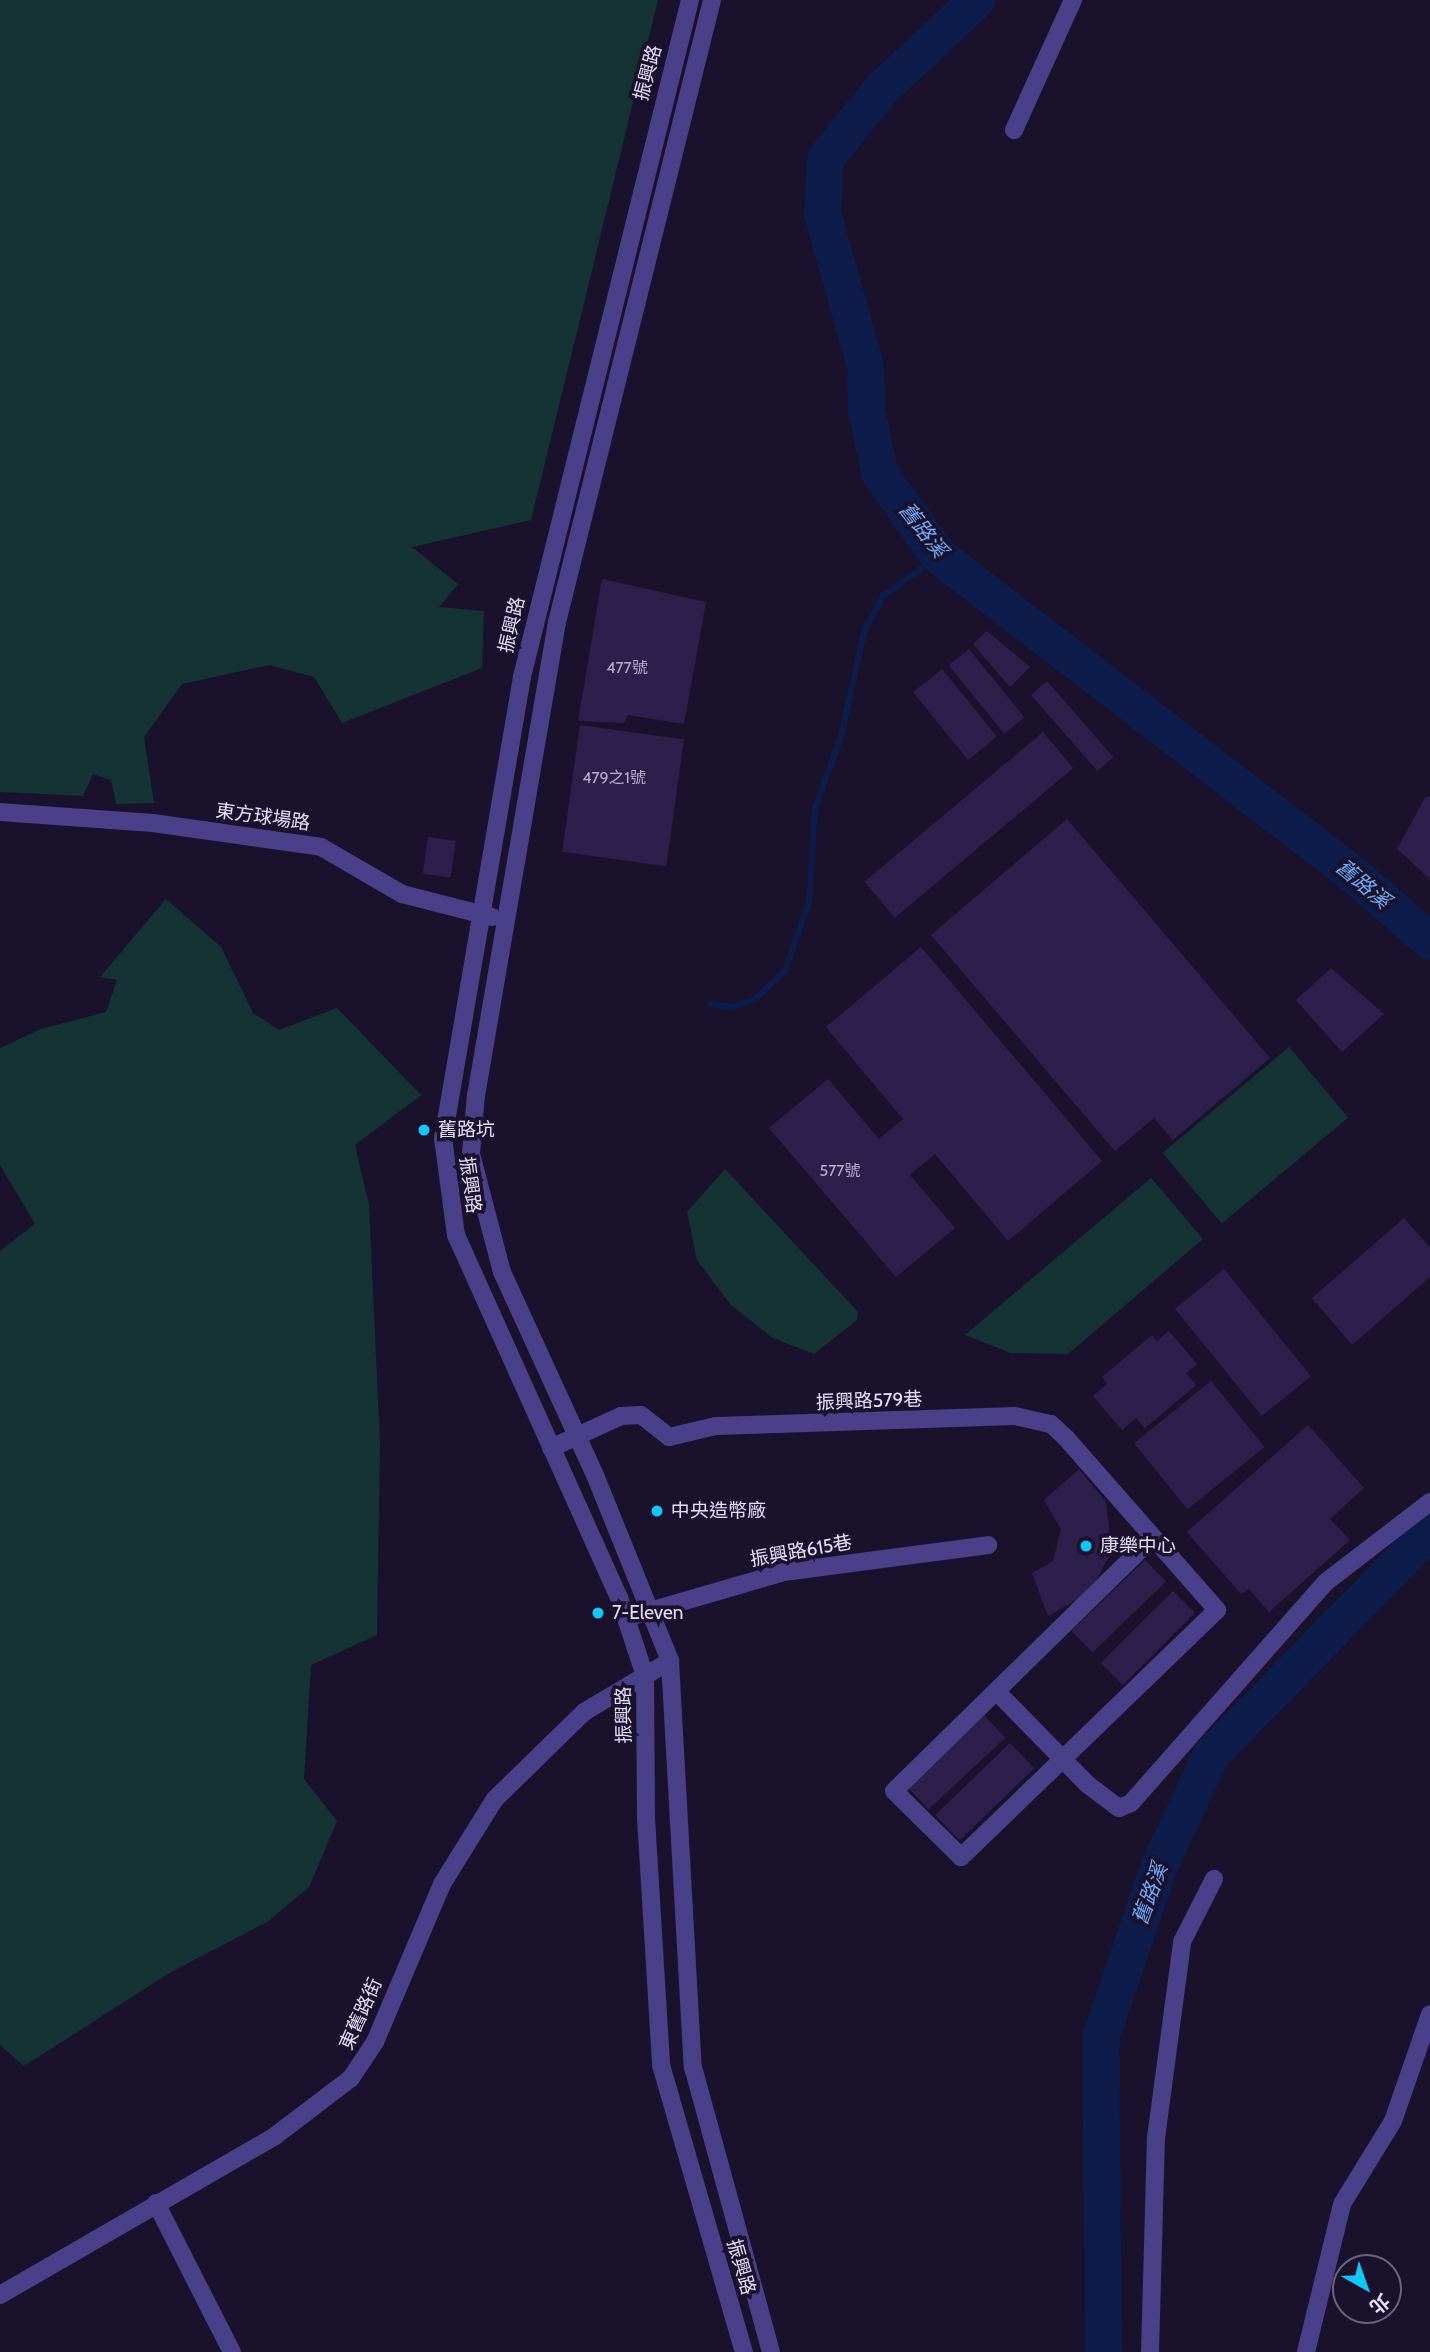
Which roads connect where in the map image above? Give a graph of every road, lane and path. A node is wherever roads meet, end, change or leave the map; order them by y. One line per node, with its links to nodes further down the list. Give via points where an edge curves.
1 (690, 0): 6 (street, 振興路, via 552,543)
2 (712, 0): 7 (street, 振興路, via 557,622)
3 (1073, 0): 4 (street)
4 (1014, 130)
5 (0, 812): 6 (street, 東方球場路, via 166,825 321,847 402,894)
6 (481, 914): 7 (street, 東方球場路); 9 (street, 振興路, via 449,1085 446,1181 456,1235)
7 (505, 920): 8 (street, 振興路, via 471,1154 502,1272)
8 (578, 1436): 9 (street, 振興路579巷); 11 (street, 振興路579巷, via 621,1416 641,1415 669,1437 716,1426 1033,1417 1066,1438); 13 (street, 振興路)
9 (551, 1448): 14 (street, 振興路)
10 (1430, 1502): 18 (street, via 1326,1582 1131,1803 1119,1808)
11 (1152, 1538): 17 (street, 振興路579巷); 18 (street, 振興路579巷, via 1217,1611)
12 (988, 1545): 13 (street, 振興路615巷, via 784,1572)
13 (651, 1608): 14 (street, 振興路615巷); 15 (street, 振興路)
14 (626, 1618): 16 (street, 振興路)
15 (670, 1661): 16 (street, 東舊路街); 25 (street, 振興路, via 690,2045)
16 (645, 1676): 21 (street, 東舊路街, via 584,1712 495,1799 442,1884 375,2042 351,2078 275,2136); 24 (street, 振興路, via 646,1818 662,2064)
17 (998, 1692): 18 (street); 18 (street, 振興路579巷, via 894,1791 961,1857)
18 (1063, 1759)
19 (1214, 1879): 26 (street, via 1182,1942 1156,2138)
20 (1430, 2014): 27 (street, via 1393,2121 1342,2204)
21 (156, 2203): 22 (street, 東舊路街); 23 (street)
22 (0, 2295)
23 (232, 2352)
24 (744, 2352)
25 (771, 2352)
26 (1150, 2352)
27 (1306, 2352)

